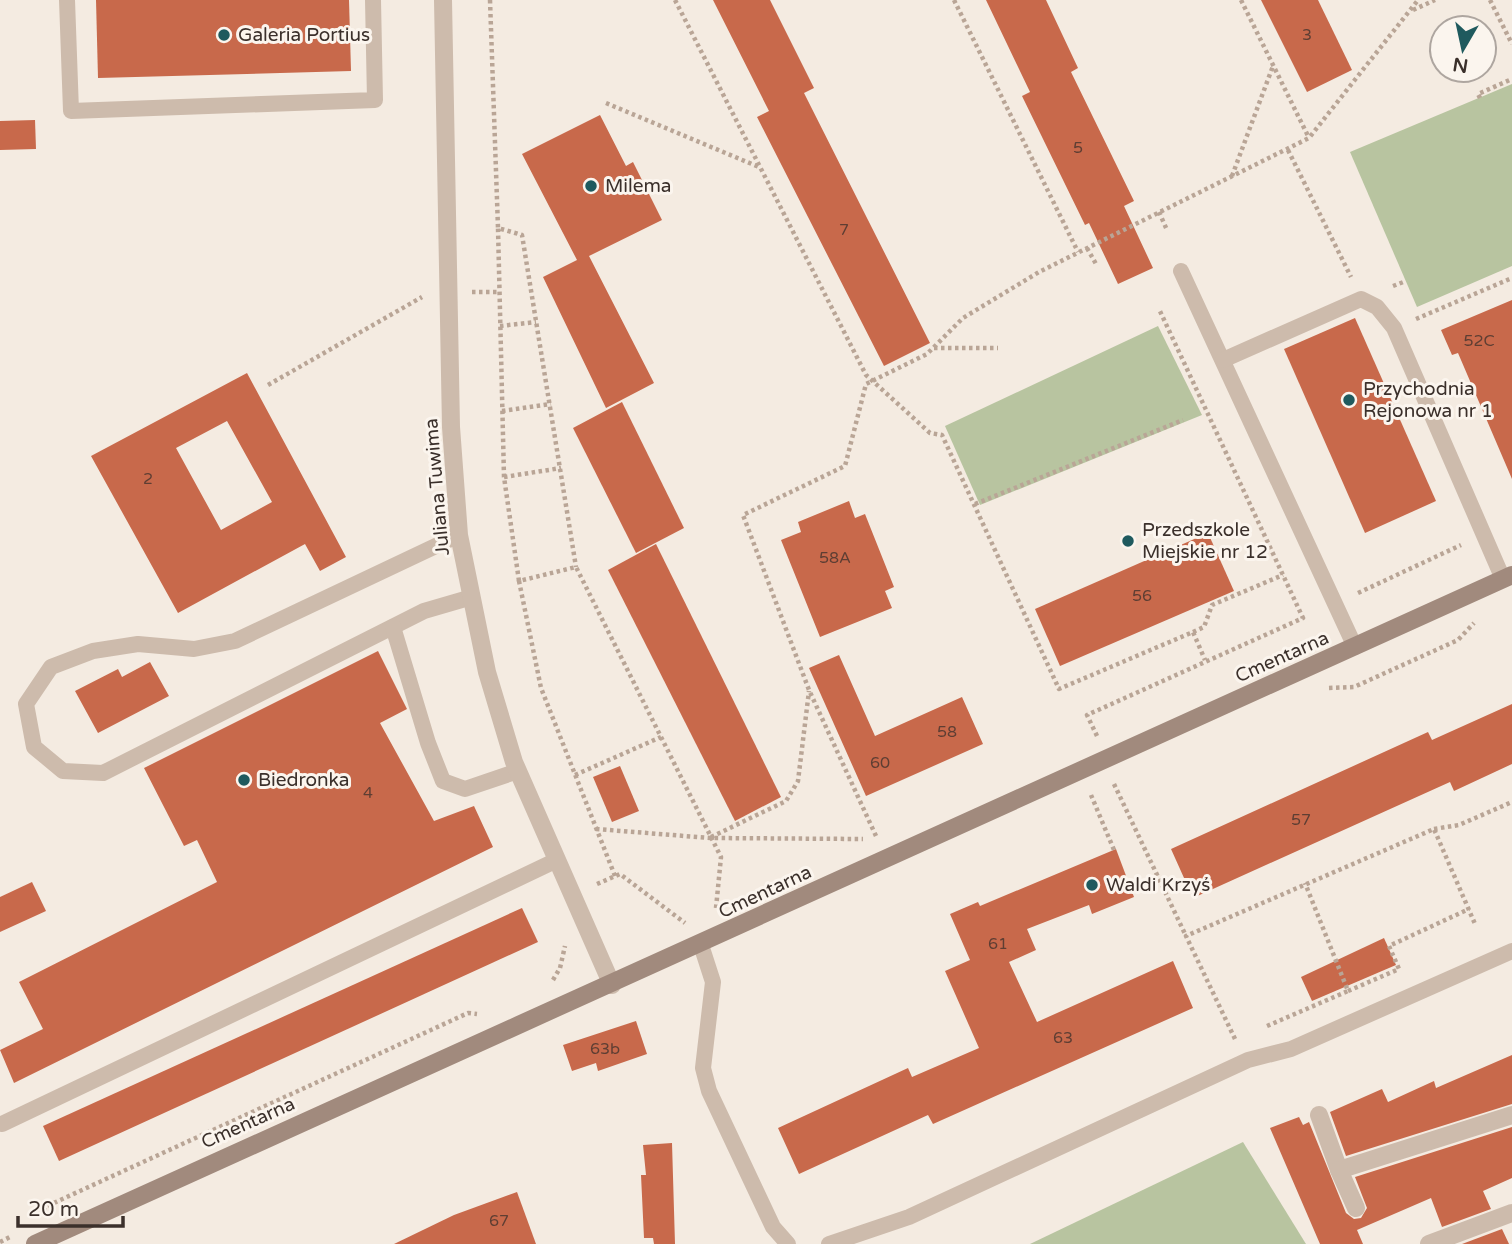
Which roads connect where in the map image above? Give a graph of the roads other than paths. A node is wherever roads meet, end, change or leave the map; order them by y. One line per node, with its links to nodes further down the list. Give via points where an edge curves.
1 (67, 0): 2 (lane, via 71,111 375,100)
2 (373, 0)
3 (443, 0): 6 (street, Juliana Tuwima, via 451,427)
4 (1181, 271): 5 (lane)
5 (1223, 360): 7 (lane, via 1361,299 1377,307 1394,328 1483,534); 10 (lane)
6 (459, 536): 8 (street, Juliana Tuwima); 9 (lane, via 235,641 194,649 138,644 93,652 51,667 26,704 34,747 63,771 103,773)
7 (1507, 577): 10 (street, Cmentarna)
8 (472, 597): 9 (lane, via 424,611); 11 (street, Juliana Tuwima, via 487,672)
9 (393, 627): 11 (lane, via 443,781 465,789)
10 (1355, 647): 13 (street, Cmentarna)
11 (518, 771): 12 (street, Juliana Tuwima)
12 (557, 860): 15 (street, Juliana Tuwima); 18 (lane)
13 (701, 945): 15 (street, Cmentarna); 23 (lane, via 713,982 704,1068 709,1091 773,1227)
14 (1512, 951): 24 (lane, via 1291,1049 1248,1060 909,1217)
15 (612, 985): 22 (street, Cmentarna)
16 (1319, 1115): 19 (street)
17 (1512, 1115): 19 (street)
18 (2, 1124)
19 (1339, 1170): 20 (street)
20 (1356, 1208)
21 (1512, 1213): 25 (street)
22 (30, 1238)
23 (788, 1244)
24 (829, 1244)
25 (1429, 1244)

